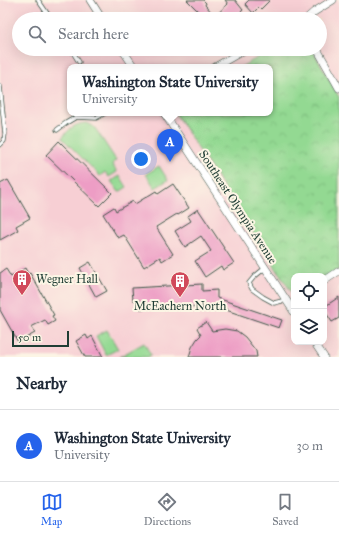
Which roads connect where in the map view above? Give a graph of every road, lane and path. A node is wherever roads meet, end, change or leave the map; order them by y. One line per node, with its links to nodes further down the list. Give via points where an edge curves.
1 (38, 0): 4 (lane)
2 (90, 0): 5 (street)
3 (333, 0): 6 (street)
4 (46, 12)
5 (98, 12)
6 (314, 12)
7 (75, 56): 10 (lane)
8 (234, 56): 11 (street)
9 (321, 56): 13 (street)
10 (79, 62)
11 (220, 64)
12 (0, 86): 17 (lane, via 5,134)
13 (339, 88)
14 (100, 116): 16 (lane, via 76,117)
15 (166, 116): 18 (street, Southeast Olympia Avenue)
16 (57, 130)
17 (0, 145)
18 (265, 268): 21 (street, Southeast Olympia Avenue); 21 (lane, via 249,283 252,289 274,303)
19 (339, 271): 20 (street)
20 (327, 278)
21 (289, 301)
22 (316, 345): 23 (street)
23 (324, 357)

